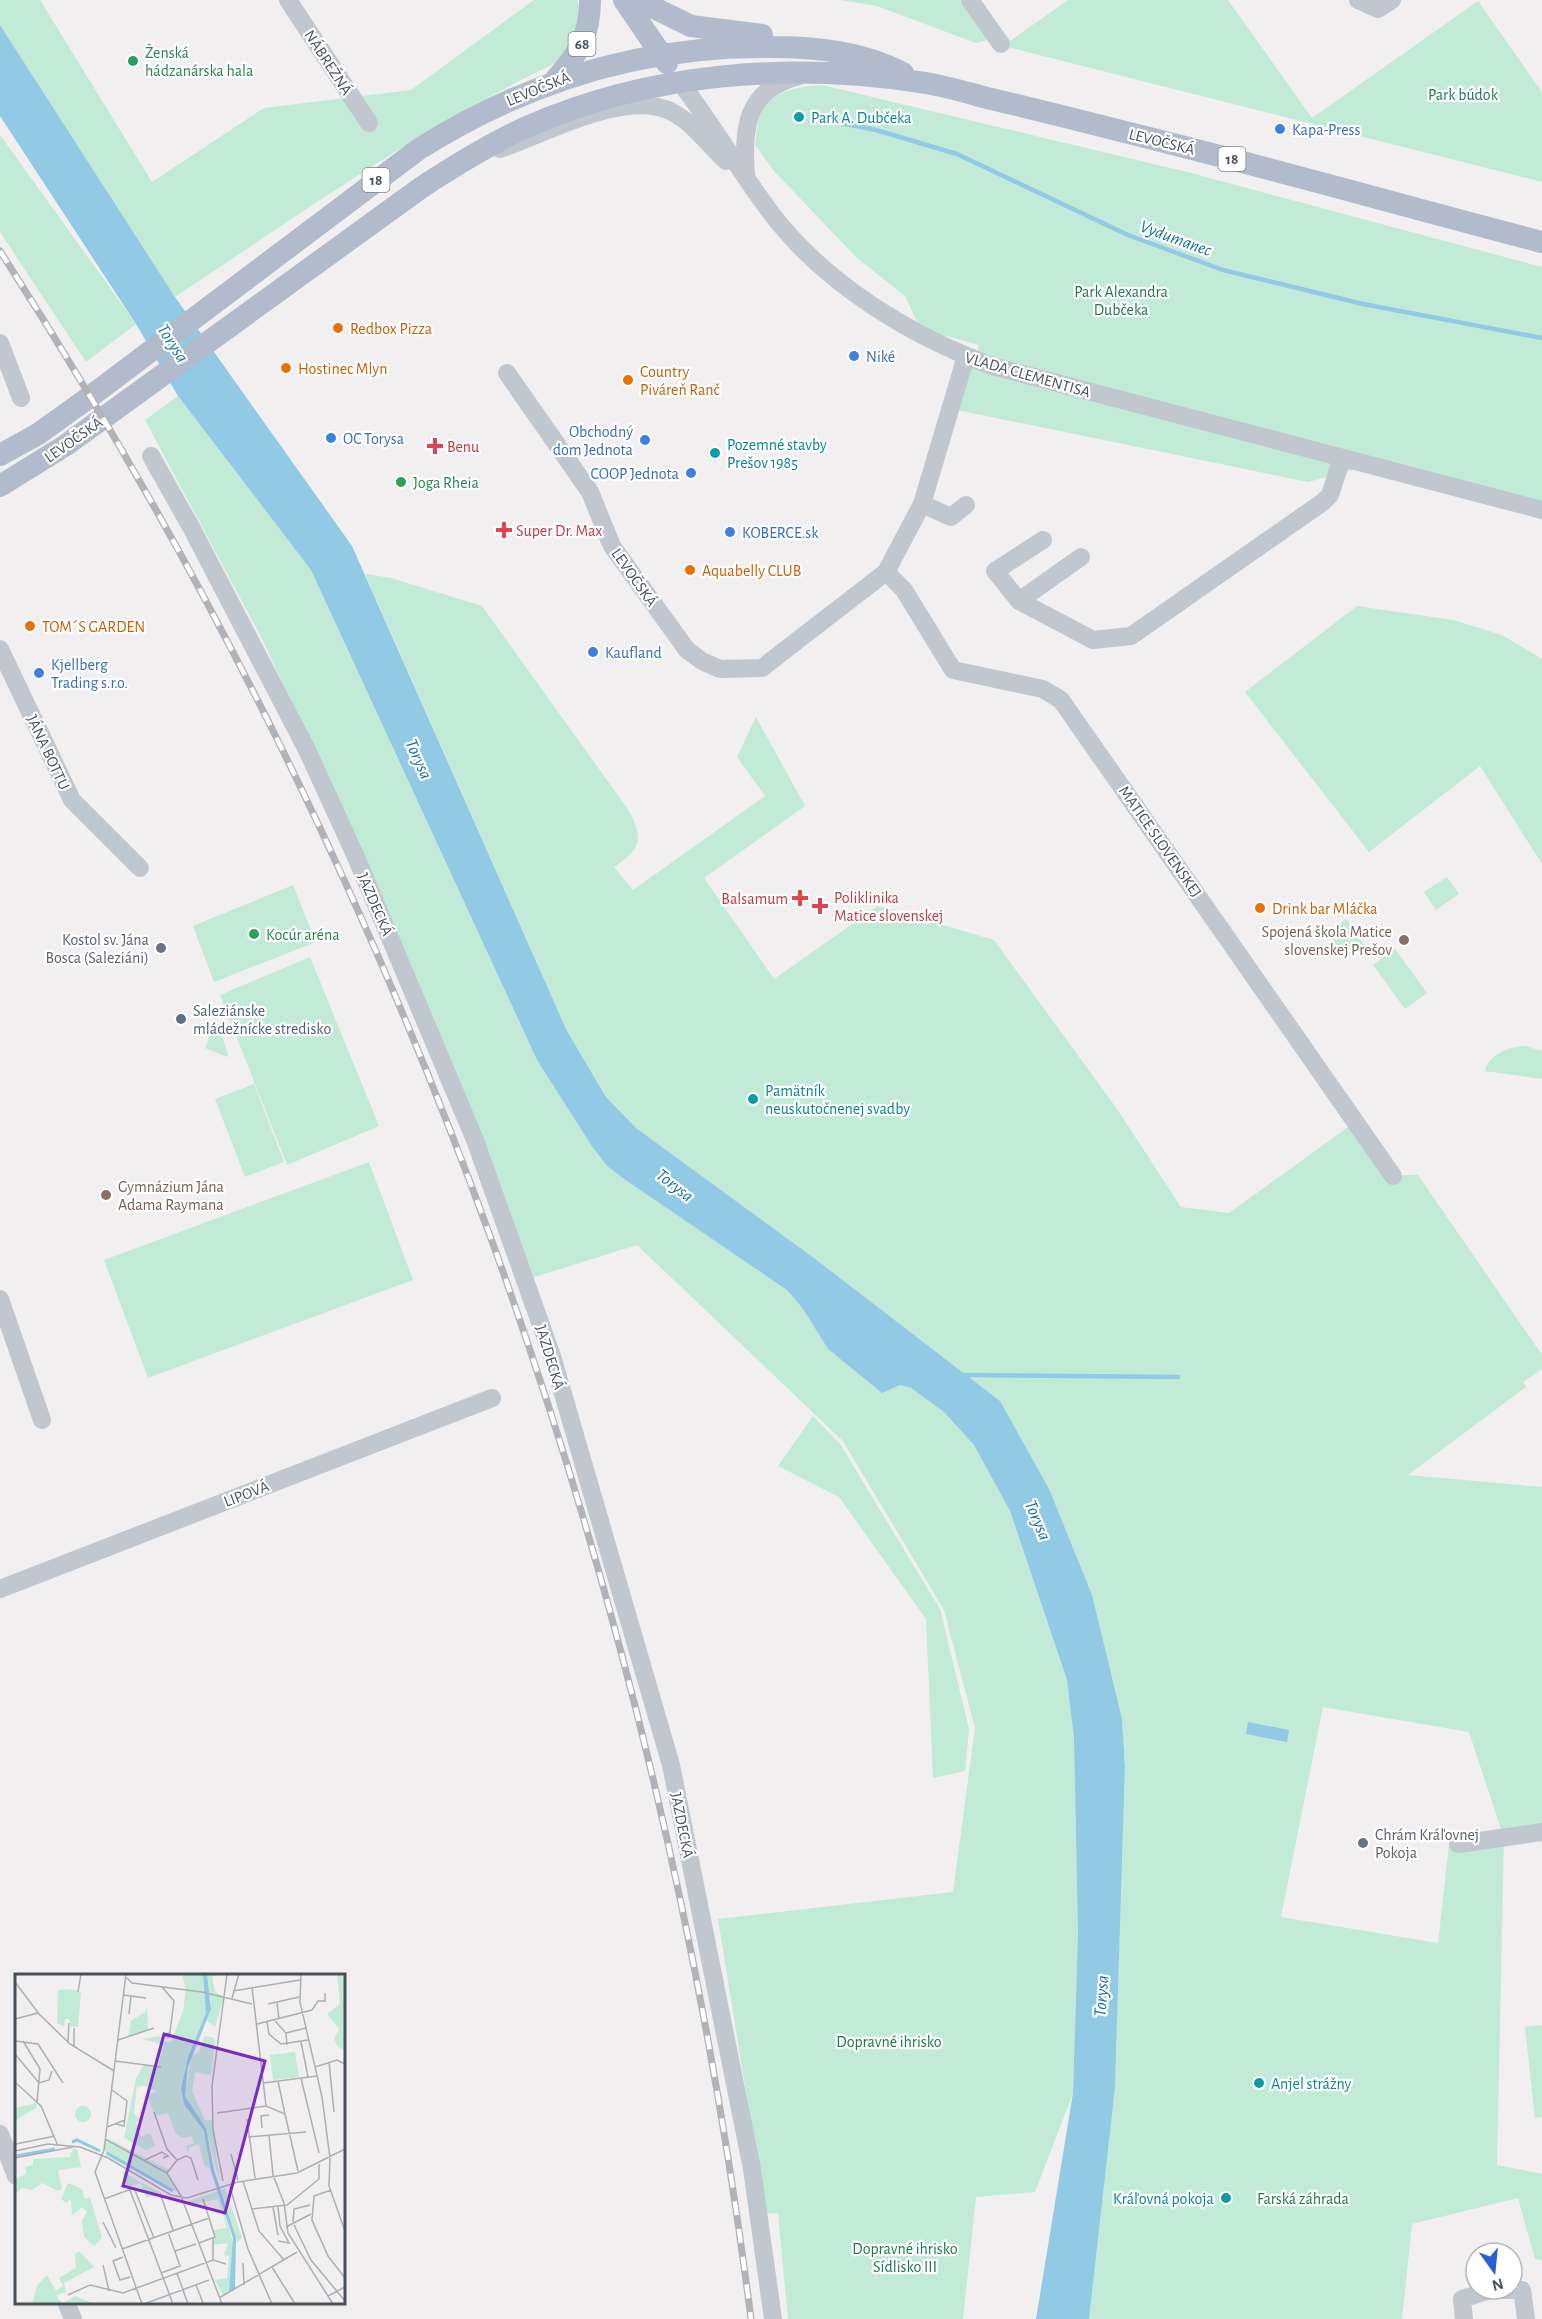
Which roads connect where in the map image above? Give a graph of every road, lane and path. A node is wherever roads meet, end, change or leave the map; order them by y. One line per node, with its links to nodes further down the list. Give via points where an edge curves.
1 (288, 0): 15 (street, NÁBREŽNÁ)
2 (590, 0): 12 (main road, 68, via 586,38)
3 (624, 0): 10 (main road)
4 (638, 0): 9 (main road, via 690,26 782,36)
5 (970, 0): 8 (street)
6 (1358, 0): 7 (street, via 1378,9)
7 (1392, 0)
8 (1001, 44)
9 (833, 50): 10 (main road, LEVOČSKÁ / 18, via 750,46); 14 (main road, LEVOČSKÁ / 18, via 889,66)
10 (660, 54): 12 (main road, LEVOČSKÁ / 18); 13 (main road)
11 (823, 74): 13 (main road, LEVOČSKÁ / 18, via 735,75); 14 (main road, LEVOČSKÁ / 18); 17 (street, via 780,82 762,94 747,120)
12 (555, 80): 23 (main road, LEVOČSKÁ / 18, via 463,121 419,149 128,369 38,434)
13 (680, 81): 16 (main road, LEVOČSKÁ / 18, via 616,95 557,115); 17 (street, VLADA CLEMENTISA)
14 (921, 82): 18 (main road, LEVOČSKÁ / 18, via 1213,154)
15 (369, 123)
16 (463, 160): 17 (street, via 604,111 651,105 671,111 690,124); 26 (main road, LEVOČSKÁ / 18, via 66,445)
17 (746, 178): 20 (street, VLADA CLEMENTISA, via 772,214 825,268 888,316)
18 (1542, 242)
19 (0, 343): 22 (street)
20 (966, 356): 25 (street, VLADA CLEMENTISA); 27 (street)
21 (507, 373): 32 (street, LEVOČSKÁ, via 590,492 612,546 687,650 702,662 720,669 762,668)
22 (21, 398)
23 (0, 455)
24 (150, 456): 47 (street, JAZDECKÁ, via 191,526 307,750 356,857 475,1140 548,1346 671,1765 752,2169)
25 (1342, 458): 29 (street, VLADA CLEMENTISA); 33 (street, via 1330,495 1323,502 1131,636 1093,640)
26 (0, 486)
27 (922, 504): 28 (street, via 951,517); 32 (street)
28 (966, 505)
29 (1542, 510)
30 (1043, 540): 33 (street, via 995,571)
31 (1081, 557): 33 (street)
32 (886, 572): 36 (street, MATICE SLOVENSKEJ, via 904,590 953,670 1043,689 1061,700)
33 (1019, 601)
34 (0, 649): 35 (street, JÁNA BOTTU, via 72,800)
35 (140, 868)
36 (1393, 1176)
37 (0, 1299): 39 (street)
38 (492, 1398): 40 (street, LIPOVÁ)
39 (42, 1420)
40 (0, 1589)
41 (1542, 1832): 42 (street)
42 (1458, 1844)
43 (0, 2134): 44 (street)
44 (15, 2173)
45 (67, 2304): 46 (street)
46 (72, 2319)
47 (773, 2319)
48 (1464, 2319): 49 (street, via 1462,2300 1491,2290 1522,2290)
49 (1526, 2319)

